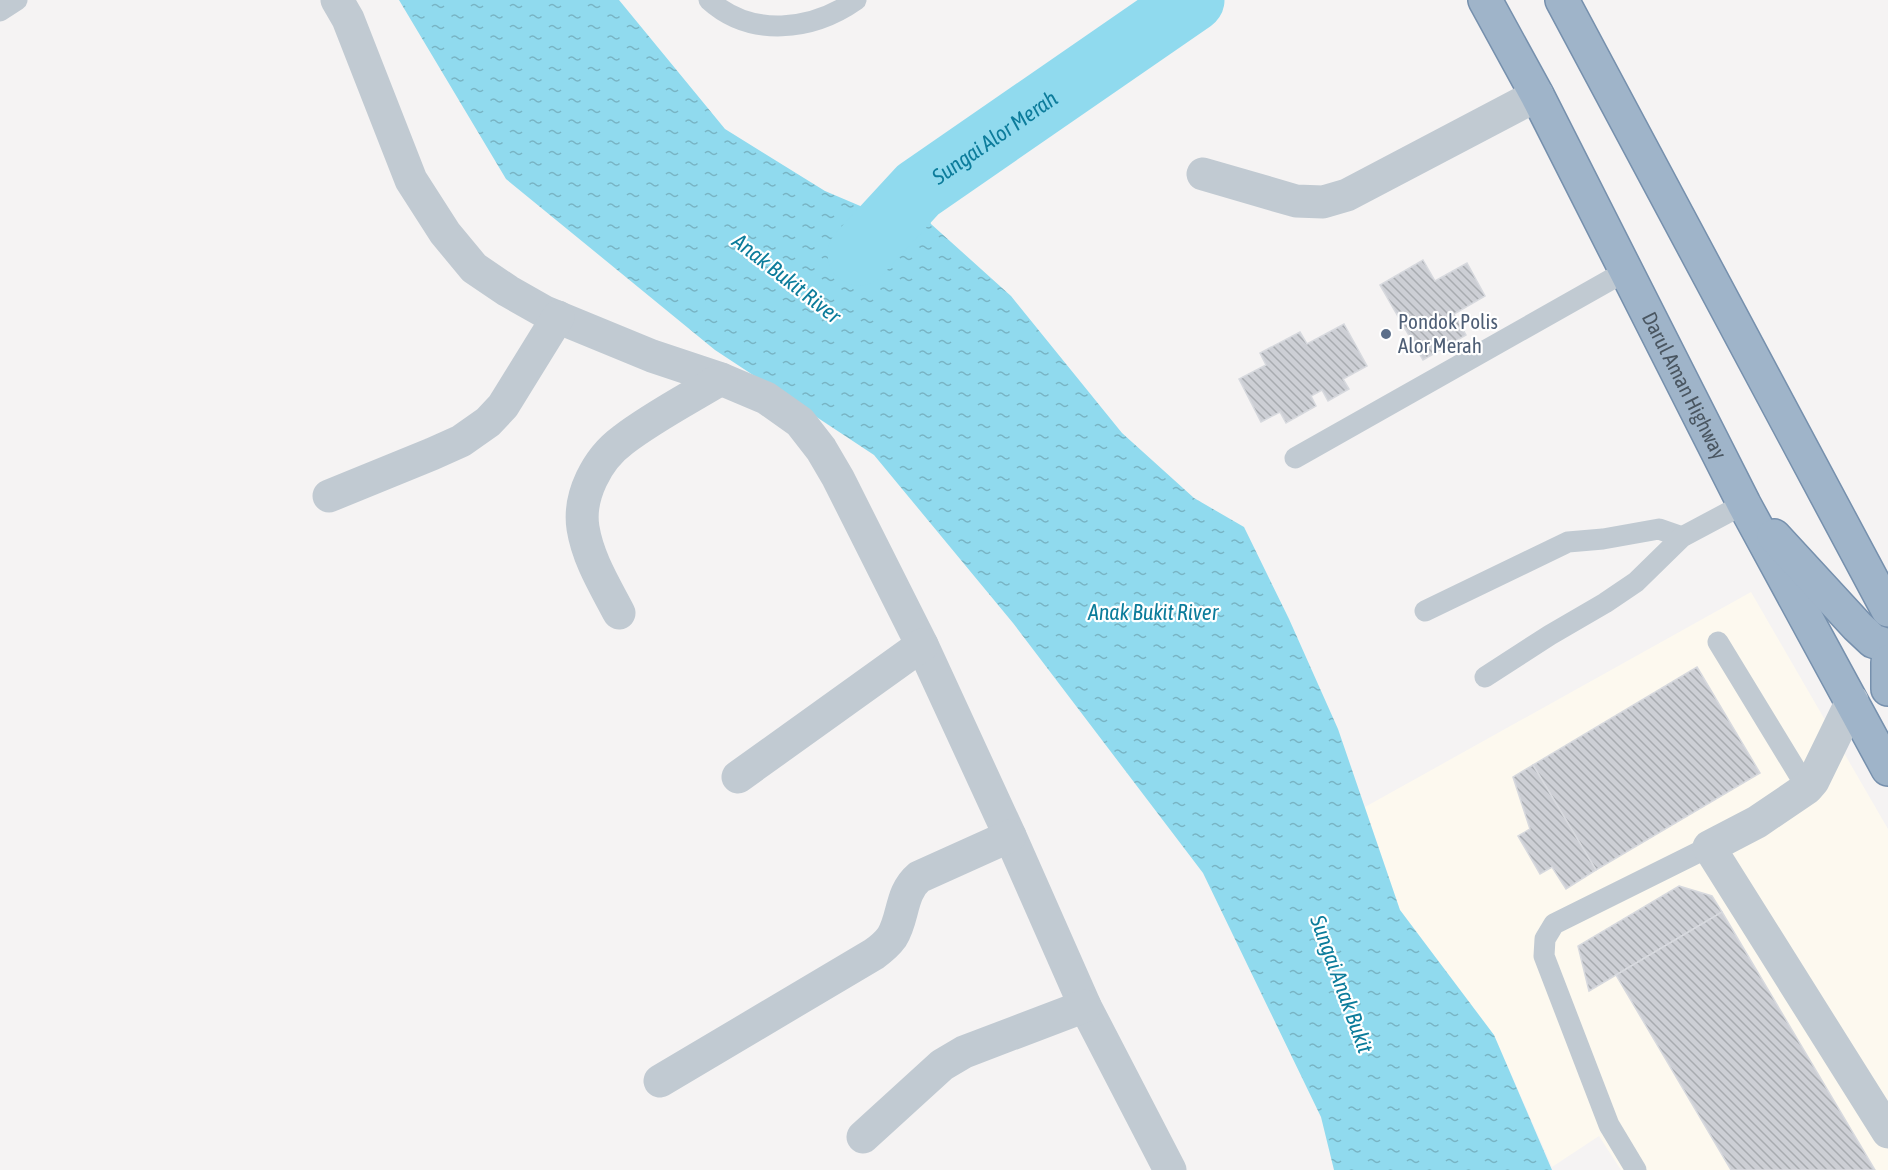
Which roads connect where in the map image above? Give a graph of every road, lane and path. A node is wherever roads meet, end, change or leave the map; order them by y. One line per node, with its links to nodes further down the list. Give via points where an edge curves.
1 (17, 0): 7 (lane)
2 (337, 0): 11 (street, via 411,180 445,233 474,268)
3 (709, 0): 4 (lane, via 739,19 792,27 819,19)
4 (856, 0)
5 (1485, 0): 8 (highway, Darul Aman Highway)
6 (1562, 0): 17 (highway)
7 (0, 11)
8 (1537, 95): 9 (street, via 1347,195 1323,202 1296,201); 10 (highway, Darul Aman Highway)
9 (1203, 174)
10 (1626, 271): 13 (lane); 15 (highway, Darul Aman Highway)
11 (558, 317): 12 (street, via 652,356); 14 (street, via 503,406 488,422 461,441)
12 (721, 379): 19 (street, via 621,441 593,475 584,501 583,527 591,557); 21 (street, via 766,398 800,422 821,449)
13 (1294, 458)
14 (329, 496)
15 (1744, 504): 16 (lane); 22 (highway, via 1857,626 1873,641); 26 (highway, Darul Aman Highway)
16 (1682, 537): 18 (lane, via 1659,529 1568,542); 24 (lane, via 1636,582)
17 (1888, 610)
18 (1425, 611)
19 (619, 613)
20 (1718, 642): 29 (lane)
21 (922, 645): 28 (street); 30 (street)
22 (1888, 646)
23 (1888, 662): 25 (highway)
24 (1485, 677)
25 (1888, 689)
26 (1852, 701): 27 (highway, Darul Aman Highway); 29 (street)
27 (1888, 769)
28 (738, 777)
29 (1807, 788): 31 (street, via 1757,822)
30 (1010, 836): 32 (street); 33 (street, via 919,877 905,894 893,935 874,954)
31 (1709, 847): 34 (street); 37 (lane, via 1554,924 1545,939 1544,956 1609,1125)
32 (1085, 1006): 35 (street, via 964,1052 942,1065); 36 (street)
33 (660, 1081)
34 (1888, 1132)
35 (863, 1137)
36 (1170, 1170)
37 (1636, 1170)

